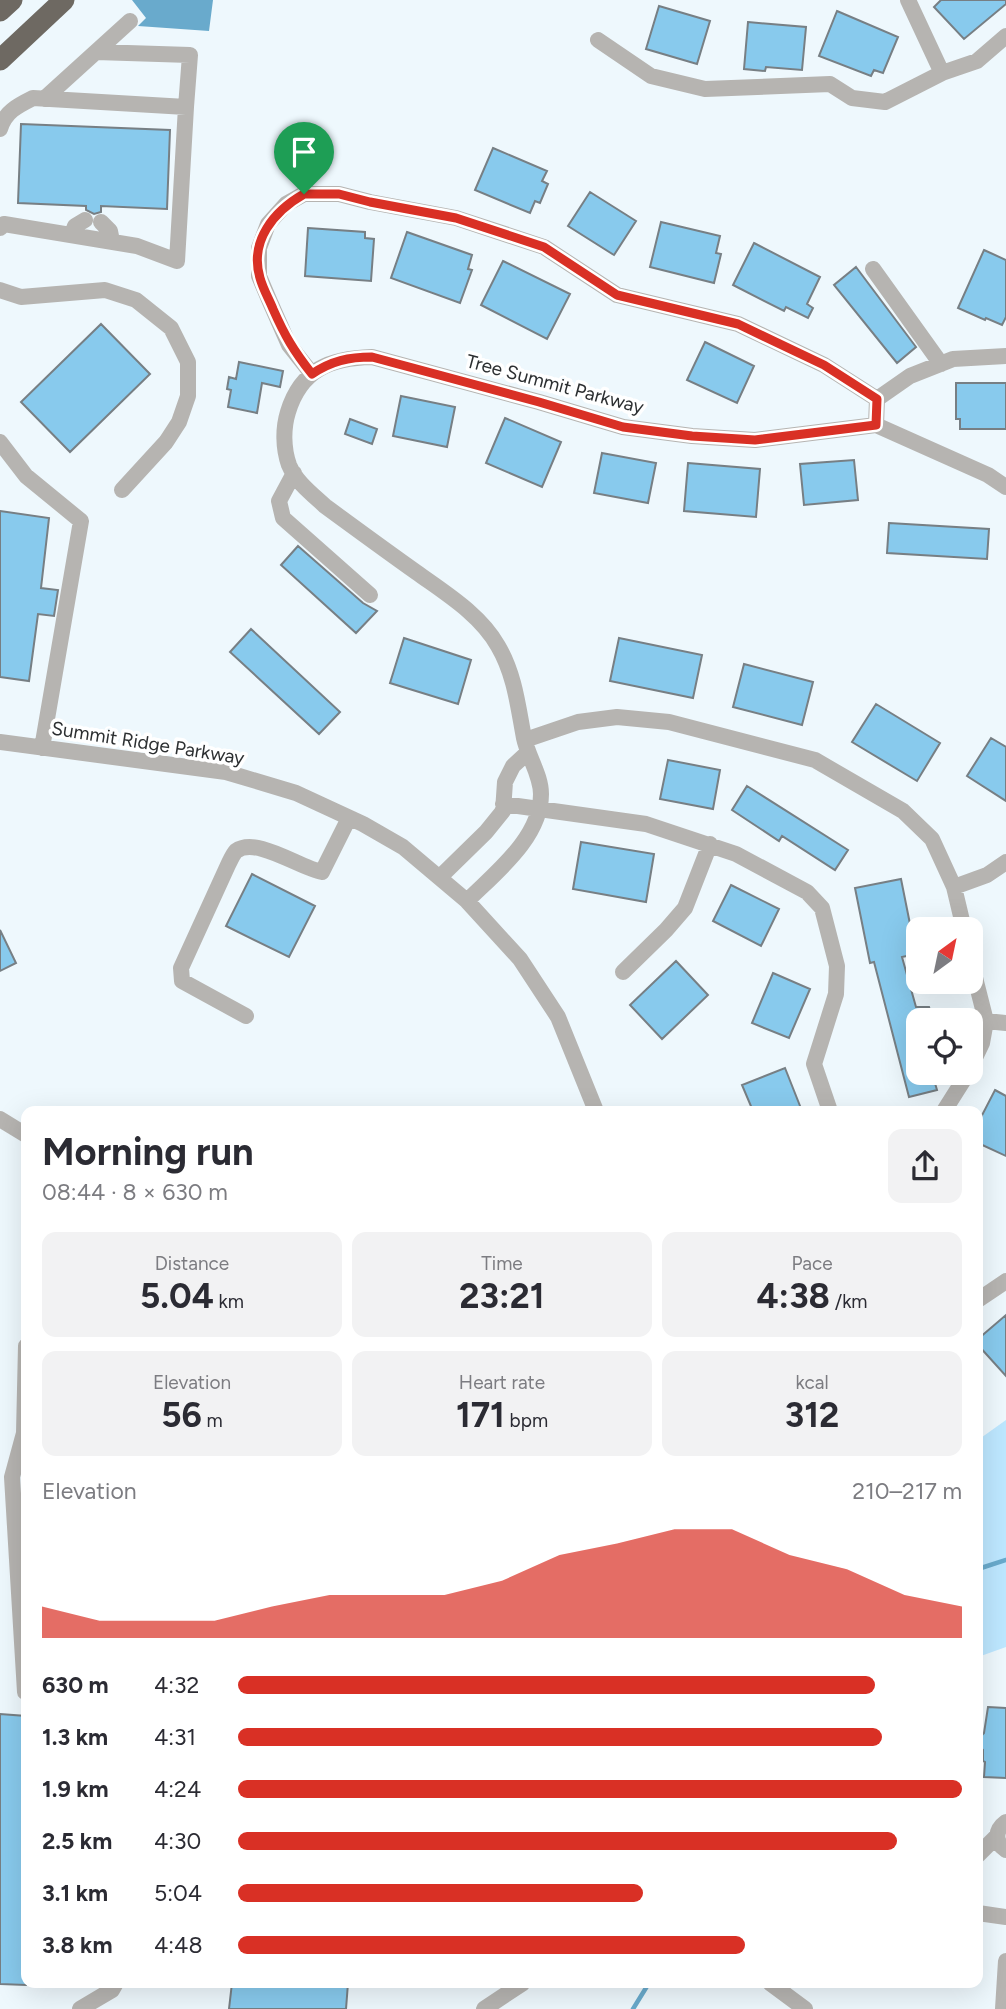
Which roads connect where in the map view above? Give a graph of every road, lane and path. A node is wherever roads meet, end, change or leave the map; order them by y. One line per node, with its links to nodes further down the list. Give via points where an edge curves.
1 (12, 0): 4 (highway)
2 (64, 0): 9 (highway)
3 (908, 0): 10 (street)
4 (0, 11)
5 (130, 20): 8 (street)
6 (1006, 36): 10 (street, via 977,61)
7 (598, 40): 10 (street, via 651,76 705,89 830,84 852,98 885,102)
8 (96, 51): 11 (street); 12 (street, via 190,55)
9 (0, 60)
10 (942, 74)
11 (44, 99): 12 (street); 13 (street, via 20,105 4,117)
12 (186, 107): 16 (street, via 177,261)
13 (0, 129)
14 (1, 221): 15 (street)
15 (72, 234): 16 (street); 16 (street, via 75,226 93,221 110,231)
16 (112, 241)
17 (873, 269): 20 (street)
18 (0, 290): 27 (street, via 21,297 104,290 136,300 171,328 188,362 188,396 166,442)
19 (1006, 356): 20 (street)
20 (941, 364): 22 (street, via 910,376)
21 (312, 374): 22 (street, via 289,345 259,276 259,248 268,224 286,204 304,194 339,194 456,218 544,247 617,295 738,324 824,365); 23 (street, Tree Summit Parkway, via 347,358 372,357 623,427 692,436 755,440); 25 (street, Tree Summit Parkway, via 293,396 283,429)
22 (877, 399): 23 (street)
23 (876, 425): 26 (street)
24 (0, 442): 31 (street, via 26,476 81,521)
25 (294, 473): 28 (street, via 279,501 283,518); 30 (street, Tree Summit Parkway, via 325,506 473,614 498,645 512,675)
26 (1006, 487)
27 (122, 490)
28 (370, 595)
29 (0, 742): 31 (street, Summit Ridge Parkway)
30 (526, 747): 32 (street, via 505,782); 33 (street, Tree Summit Parkway, via 541,793); 38 (street, via 578,722 617,717 669,722 815,760 904,811 932,839)
31 (42, 748): 34 (street, Summit Ridge Parkway, via 226,772 296,793)
32 (503, 804): 33 (street); 37 (street, via 503,811 486,832)
33 (539, 810): 35 (street, via 646,824); 39 (street, via 514,854)
34 (349, 818): 37 (street, Summit Ridge Parkway, via 402,847); 43 (street, via 323,872 258,846 235,851 181,968 182,981)
35 (710, 844): 41 (street, via 685,908); 49 (street, via 807,892 822,908 837,966 836,994 814,1063)
36 (1006, 862): 38 (street)
37 (440, 877): 39 (street, Summit Ridge Parkway)
38 (954, 887): 40 (street)
39 (467, 901): 48 (street, Summit Ridge Parkway, via 520,959 558,1017)
40 (961, 917)
41 (623, 972)
42 (979, 994): 44 (street)
43 (246, 1016)
44 (986, 1021): 45 (street); 46 (street)
45 (1006, 1023)
46 (983, 1038)
47 (960, 1085): 50 (street)
48 (594, 1106)
49 (828, 1106)
50 (947, 1106)
51 (0, 1119): 52 (street)
52 (21, 1132)
53 (1006, 1281): 54 (street)
54 (983, 1297)
55 (21, 1447): 56 (street, via 12,1477)
56 (21, 1587)
57 (1006, 1822): 58 (street)
58 (997, 1836): 59 (street); 60 (street)
59 (983, 1849)
60 (1006, 1850)
61 (983, 1914): 62 (street)
62 (1006, 1917)
63 (1006, 1961): 70 (street)
64 (113, 1988): 67 (street)
65 (516, 1988): 68 (street)
66 (778, 1988): 69 (street)
67 (80, 2009)
68 (484, 2009)
69 (805, 2009)
70 (1003, 2009)

